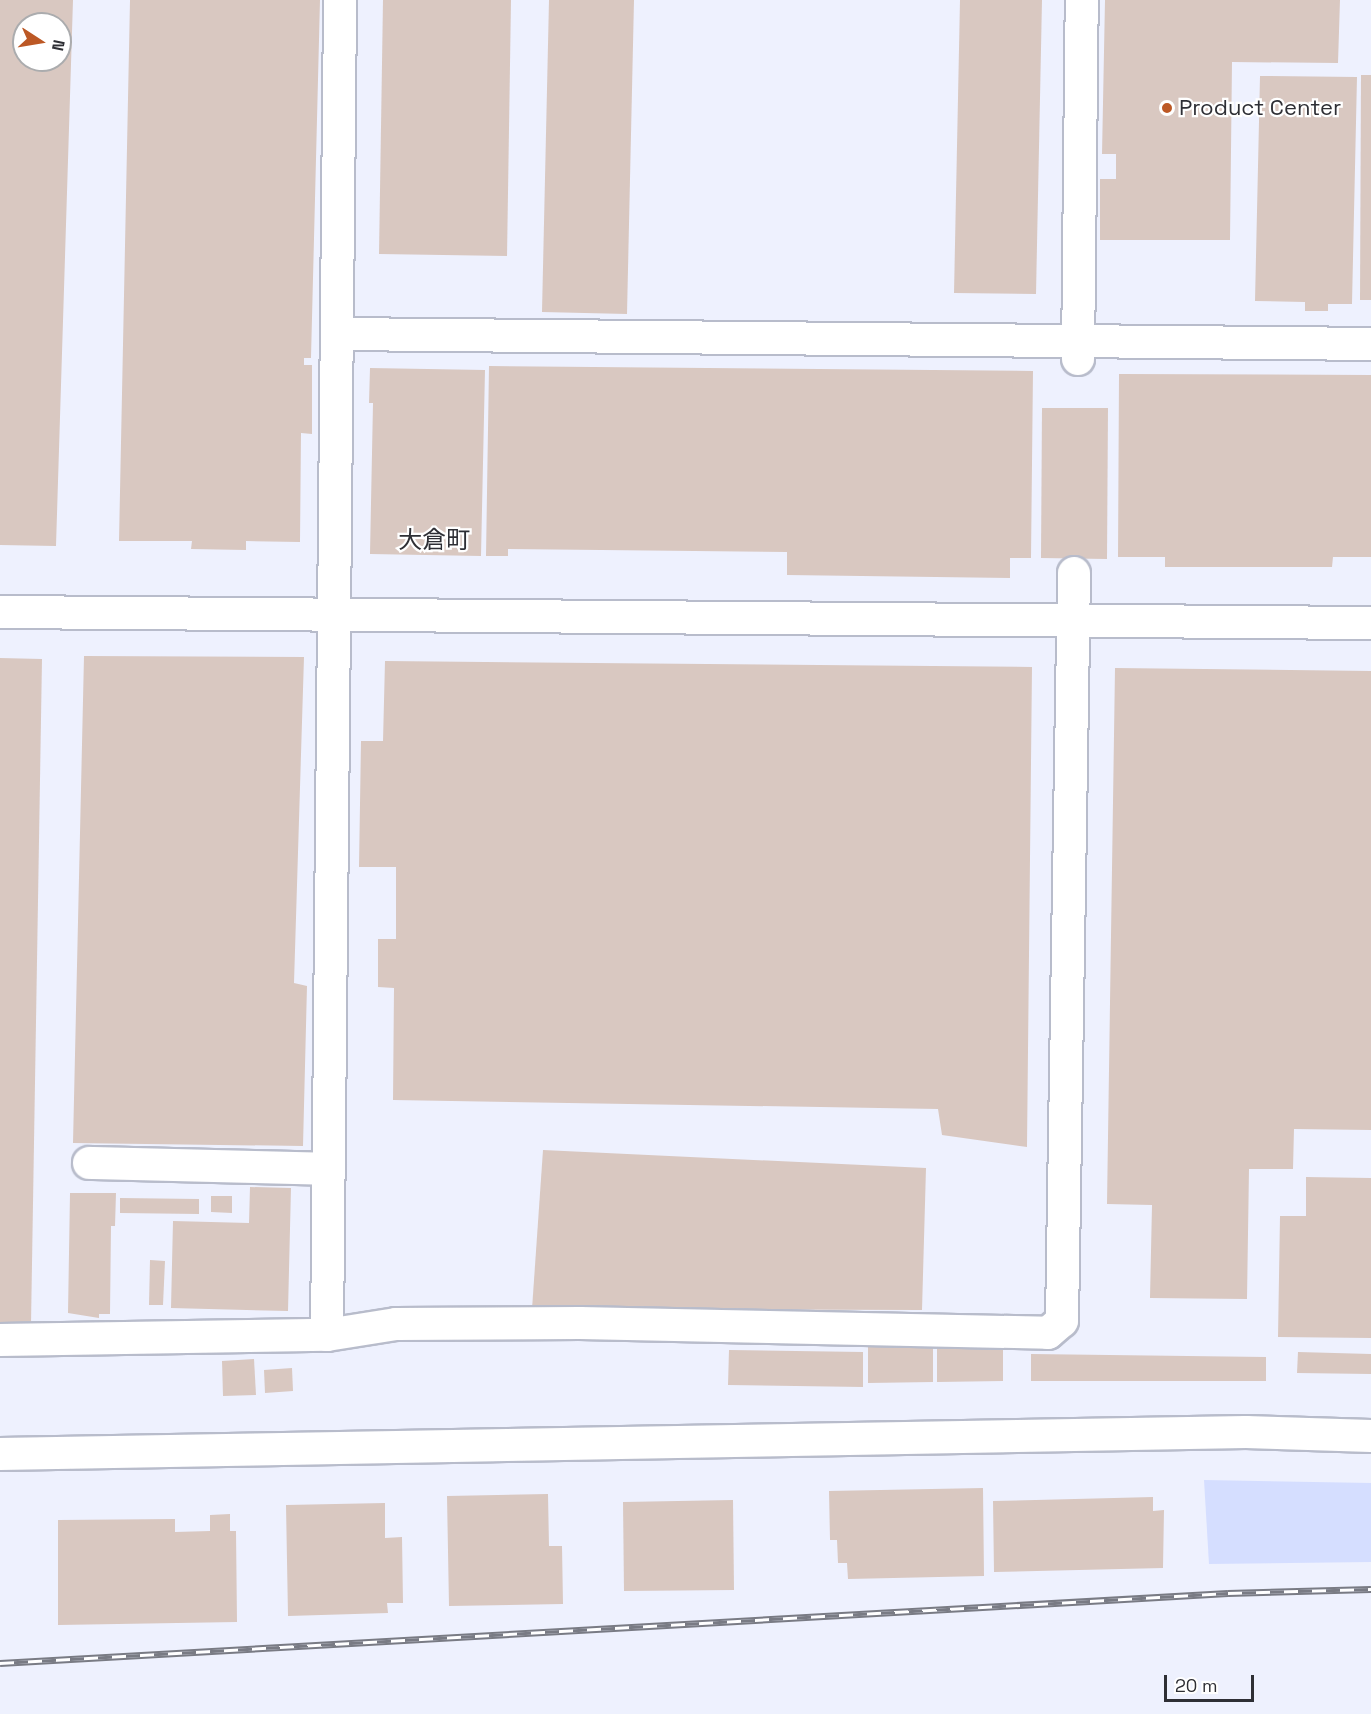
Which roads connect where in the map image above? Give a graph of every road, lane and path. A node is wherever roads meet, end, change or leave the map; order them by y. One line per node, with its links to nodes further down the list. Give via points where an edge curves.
1 (340, 0): 3 (street)
2 (1082, 0): 5 (street)
3 (337, 334): 5 (street); 8 (street)
4 (1371, 344): 5 (street)
5 (1078, 349)
6 (1074, 573): 9 (street)
7 (0, 612): 8 (street)
8 (334, 614): 9 (street); 12 (street)
9 (1074, 621): 10 (street); 13 (street, via 1062,1322 1048,1333 569,1323 396,1324)
10 (1371, 623)
11 (89, 1163): 12 (street)
12 (329, 1169): 13 (street)
13 (327, 1335): 14 (street)
14 (0, 1340)
15 (1371, 1436): 16 (street, via 1234,1432)
16 (0, 1454)

